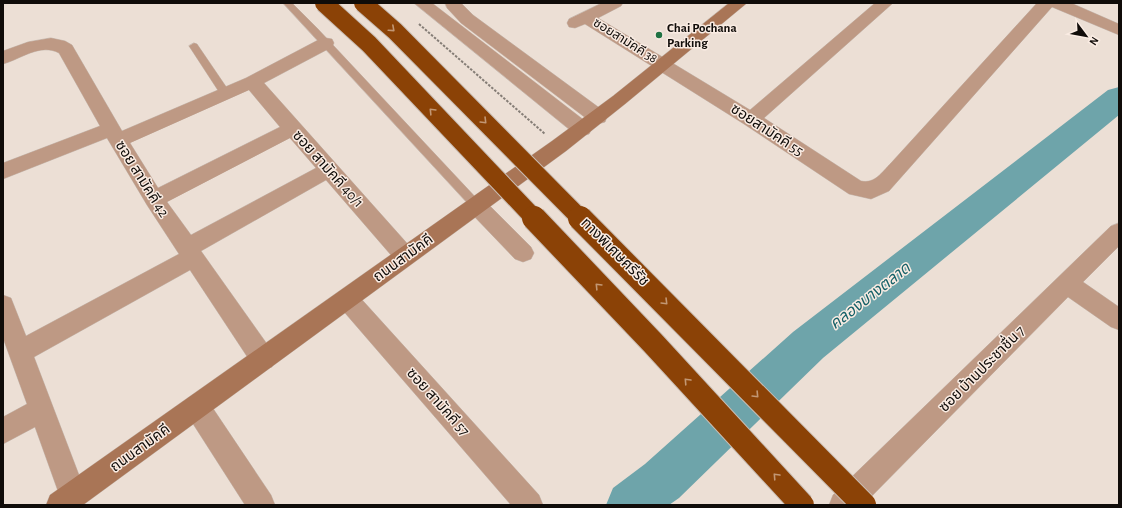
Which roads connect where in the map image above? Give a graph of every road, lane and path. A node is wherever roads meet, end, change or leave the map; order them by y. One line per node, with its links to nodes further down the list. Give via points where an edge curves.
1 (287, 3): 13 (lane)
2 (324, 3): 44 (highway, one-way to 2, bridge, via 648,338 380,56)
3 (363, 3): 46 (highway, ทางพิเศษศรีรัช, one-way to 46, bridge, via 417,53)
4 (422, 3): 20 (street)
5 (453, 3): 20 (street, via 467,19)
6 (615, 3): 16 (street, ซอยสามัคคี 38, via 581,21)
7 (739, 3): 16 (main road, ถนนสามัคคี)
8 (885, 3): 19 (street)
9 (1046, 3): 19 (street, ซอยสามัคคี 55, via 898,168 882,185 872,191 856,188)
10 (1056, 3): 12 (street)
11 (418, 23): 23 (path)
12 (1119, 30)
13 (326, 43): 17 (street); 27 (lane)
14 (194, 46): 18 (lane)
15 (3, 58): 22 (street, ซอย สามัคคี 42, via 45,44 57,44 66,49)
16 (663, 64): 19 (street, ซอยสามัคคี 55); 20 (main road, ถนนสามัคคี)
17 (252, 82): 18 (street); 21 (street, ซอย สามัคคี 40/1)
18 (225, 93): 22 (street)
19 (751, 119)
20 (590, 123): 23 (main road, ถนนสามัคคี)
21 (292, 129): 24 (street, ซอย สามัคคี 40/1); 26 (street)
22 (115, 134): 25 (street); 26 (street, ซอย สามัคคี 42)
23 (559, 146): 27 (main road, ถนนสามัคคี)
24 (328, 170): 29 (street); 31 (street, ซอย สามัคคี 40/1)
25 (3, 171)
26 (154, 199): 29 (street, ซอย สามัคคี 42)
27 (476, 205): 30 (street); 31 (main road, ถนนสามัคคี)
28 (1119, 232): 32 (street, ซอย บ้านประชาชื่น 7)
29 (190, 252): 36 (street); 37 (street, ซอย สามัคคี 42)
30 (523, 253)
31 (405, 256): 33 (main road, ถนนสามัคคี)
32 (1067, 284): 35 (street); 45 (street, ซอย บ้านประชาชื่น 7)
33 (347, 299): 37 (main road, ถนนสามัคคี); 43 (street, ซอย สามัคคี 57)
34 (3, 305): 36 (street)
35 (1119, 320)
36 (20, 352): 39 (street)
37 (263, 360): 38 (main road, ถนนสามัคคี)
38 (197, 407): 41 (main road, ถนนสามัคคี); 42 (street)
39 (41, 410): 40 (street); 41 (street)
40 (3, 431)
41 (67, 500)
42 (261, 505)
43 (529, 505)
44 (802, 505)
45 (843, 505)
46 (864, 505)

